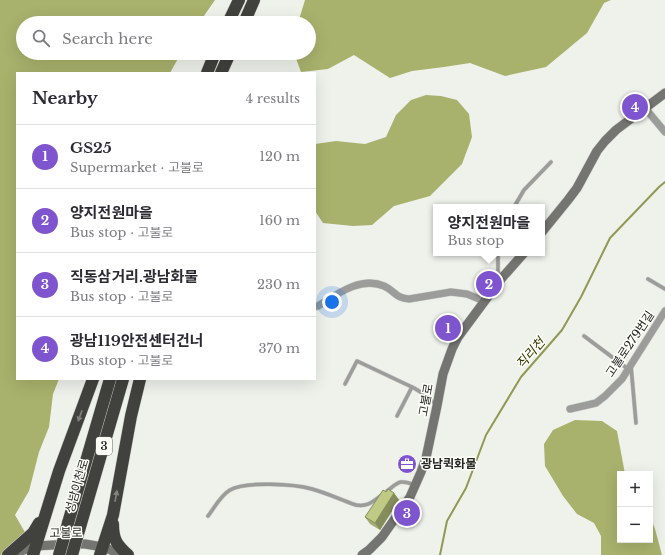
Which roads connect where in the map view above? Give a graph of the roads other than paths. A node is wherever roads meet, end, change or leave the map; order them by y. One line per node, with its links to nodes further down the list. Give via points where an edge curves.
1 (239, 0): 3 (highway)
2 (254, 0): 4 (highway)
3 (231, 16)
4 (247, 16)
5 (212, 60): 7 (highway)
6 (227, 60): 8 (highway)
7 (206, 72)
8 (221, 72)
9 (665, 93): 10 (street)
10 (645, 108): 11 (street); 14 (street, via 605,141 568,200)
11 (665, 132)
12 (551, 162): 13 (lane, via 524,190)
13 (516, 204)
14 (545, 228)
15 (498, 256): 17 (lane)
16 (521, 256): 17 (street, 고불로)
17 (501, 279): 20 (street, 고불로)
18 (648, 280): 19 (lane)
19 (665, 289)
20 (484, 301): 21 (street, via 467,294 451,292 402,299 385,287 369,283 346,288); 31 (street, 고불로, via 452,348 443,374)
21 (316, 307)
22 (665, 311): 24 (street, 고불로279번길)
23 (584, 336): 24 (lane)
24 (630, 367): 32 (street, 고불로279번길, via 622,379 596,403); 34 (lane)
25 (93, 380): 36 (highway, one-way to 36)
26 (110, 380): 39 (highway, 성남이천로 / 3)
27 (123, 380): 39 (highway, 성남이천로 / 3)
28 (140, 380): 37 (highway, one-way to 28)
29 (344, 384): 30 (lane, via 357,361)
30 (412, 387): 31 (lane); 33 (lane)
31 (438, 406): 35 (street, 고불로, via 426,458)
32 (570, 409)
33 (397, 416)
34 (636, 423)
35 (416, 486): 38 (lane, via 405,481 400,482 369,505 356,506 313,489 288,485 249,485 231,490 221,497); 42 (street, 고불로, via 393,522)
36 (48, 506): 40 (highway); 43 (highway, via 33,533)
37 (113, 515): 41 (highway); 47 (highway, via 114,539)
38 (208, 516)
39 (74, 525): 44 (highway, 성남이천로 / 3, bridge); 45 (highway, 성남이천로 / 3, bridge)
40 (35, 551): 41 (street, 고불로, via 70,544 85,544); 43 (street, 고불로)
41 (102, 551): 46 (street, 고불로)
42 (366, 553)
43 (8, 555)
44 (59, 555)
45 (72, 555)
46 (124, 555)
47 (128, 555)

